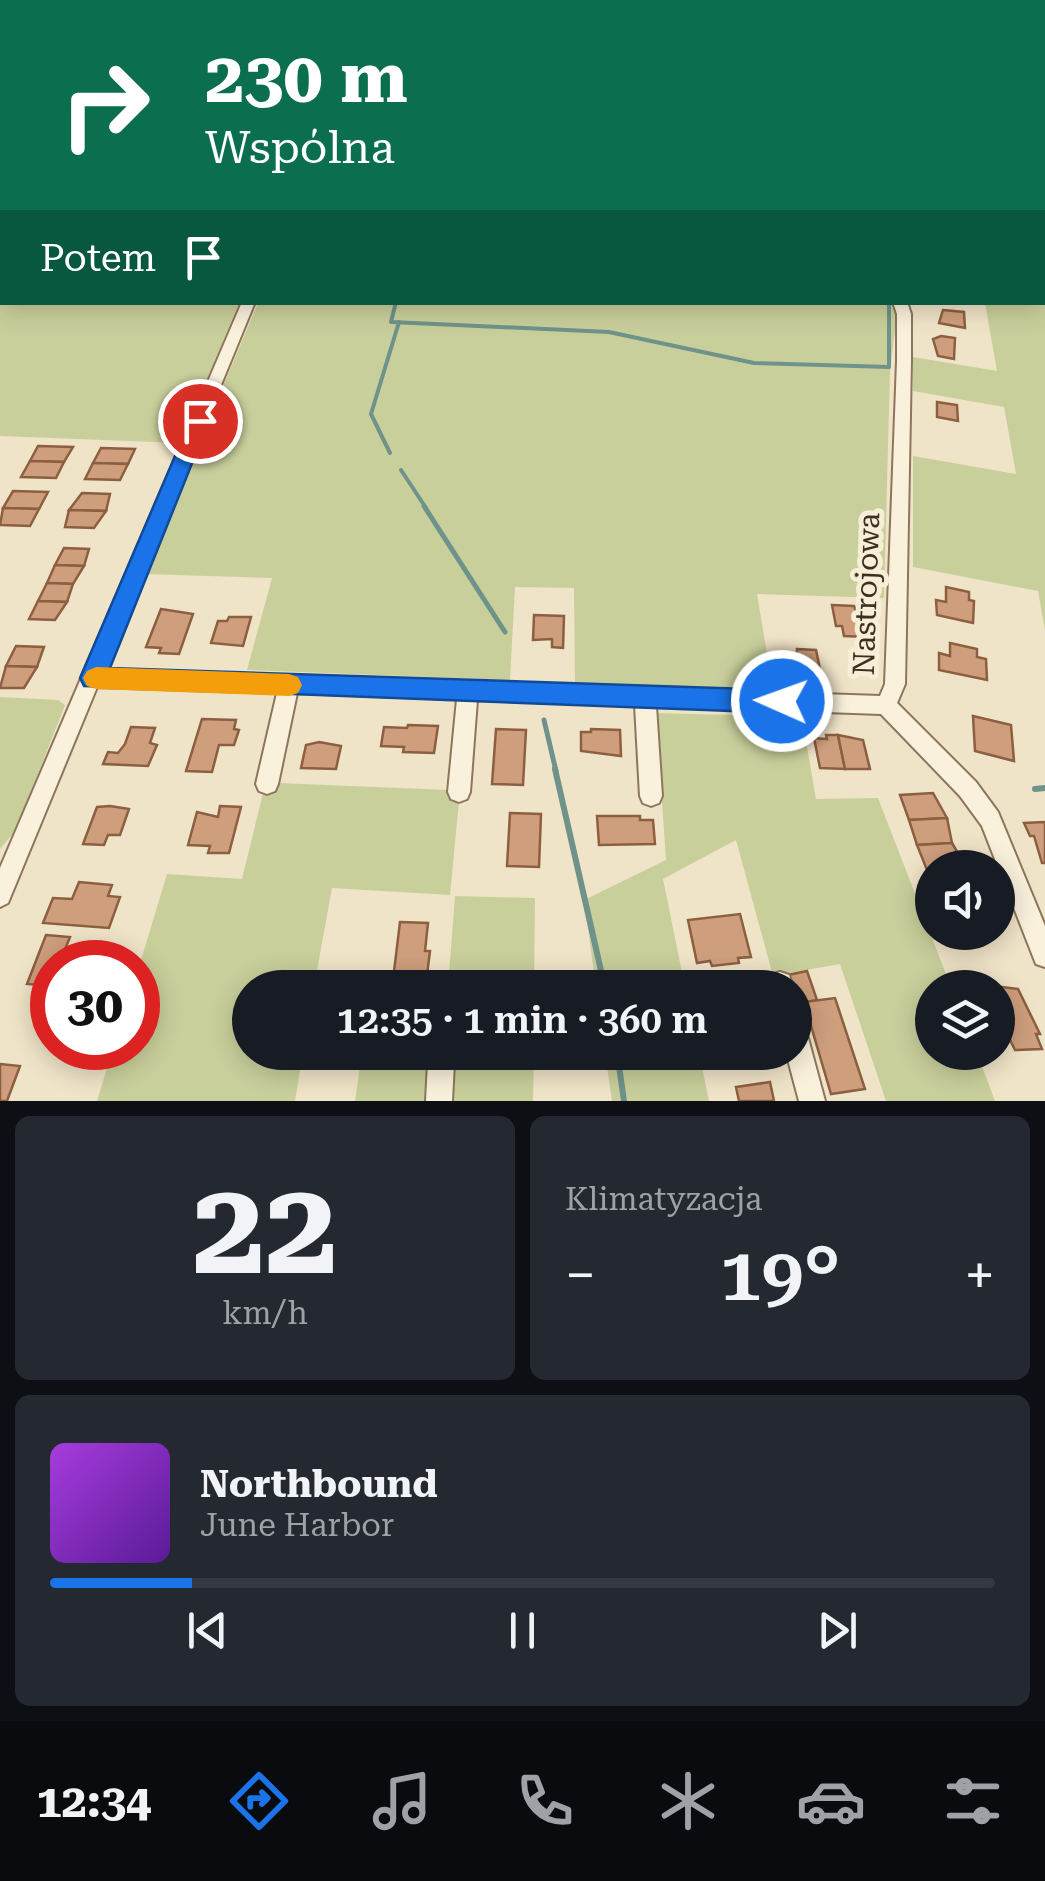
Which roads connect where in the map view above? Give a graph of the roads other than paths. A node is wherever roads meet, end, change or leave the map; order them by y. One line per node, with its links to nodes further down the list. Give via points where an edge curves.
1 (248, 305): 3 (street)
2 (900, 305): 7 (street, Nastrojowa, via 895,684)
3 (93, 678): 4 (street); 11 (street)
4 (289, 685): 5 (street); 8 (street)
5 (468, 691): 6 (street); 9 (street)
6 (645, 697): 7 (street); 10 (street)
7 (886, 704): 12 (street, Nastrojowa, via 990,820)
8 (266, 784)
9 (459, 792)
10 (651, 796)
11 (2, 888)
12 (1045, 955)
13 (441, 1070): 15 (street)
14 (804, 1070): 16 (street)
15 (439, 1101)
16 (812, 1101)

